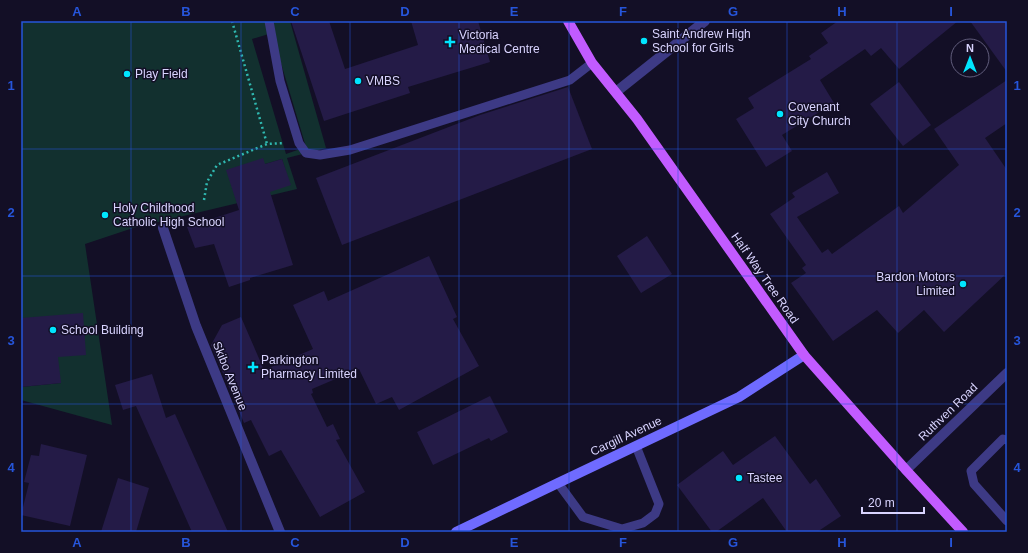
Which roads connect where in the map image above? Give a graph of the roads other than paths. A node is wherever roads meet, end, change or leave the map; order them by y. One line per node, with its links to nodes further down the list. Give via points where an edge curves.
1 (269, 21): 4 (lane, via 280,81 299,143 306,153 320,155 350,150 570,80)
2 (568, 21): 4 (main road, Half Way Tree Road)
3 (705, 21): 5 (street)
4 (592, 63): 5 (main road, Half Way Tree Road)
5 (616, 92): 7 (main road, Half Way Tree Road)
6 (163, 228): 14 (street, Skibo Avenue, via 196,326)
7 (804, 355): 10 (main road, Cargill Avenue, via 739,397); 11 (main road, Half Way Tree Road)
8 (1007, 373): 11 (street, Ruthven Road)
9 (1007, 440): 13 (lane, via 1003,439 971,471 974,484)
10 (636, 446): 12 (main road, Cargill Avenue); 12 (lane, via 659,504 656,514 643,524 622,529 583,517)
11 (906, 470): 16 (main road, Half Way Tree Road)
12 (558, 483): 15 (main road, Cargill Avenue)
13 (1007, 521)
14 (280, 532)
15 (456, 532)
16 (963, 532)

